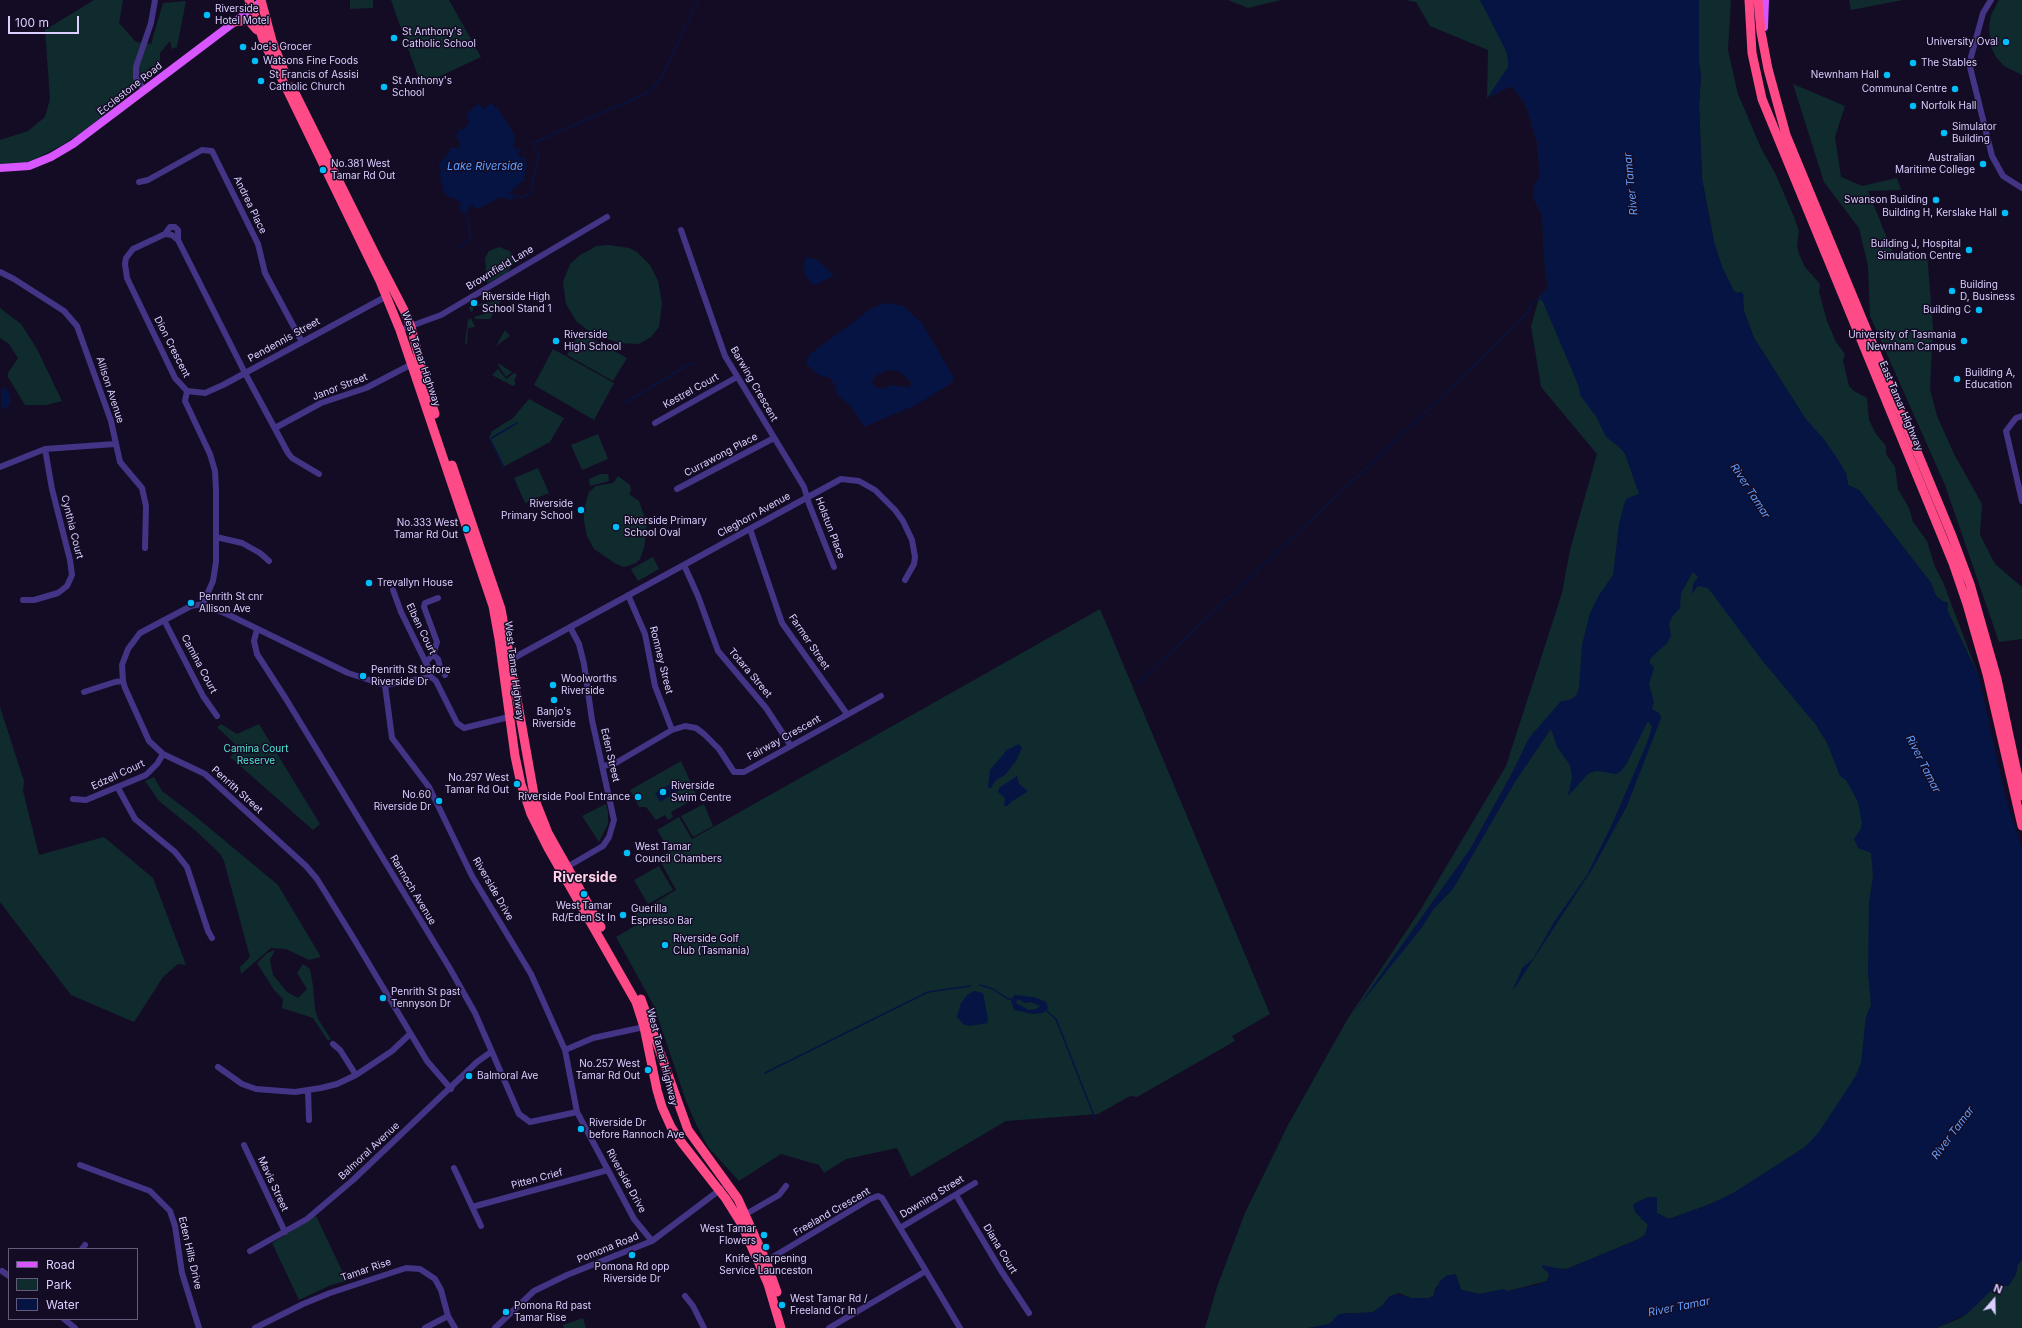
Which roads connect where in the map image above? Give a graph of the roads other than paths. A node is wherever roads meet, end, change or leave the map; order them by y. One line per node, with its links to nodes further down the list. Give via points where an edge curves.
1 (155, 0): 11 (street, via 151,23 136,67 136,78)
2 (1749, 0): 72 (highway, East Tamar Highway, via 1752,53 1762,99 1953,563 1985,667)
3 (1758, 0): 10 (highway, East Tamar Highway)
4 (1765, 0): 10 (main road)
5 (1991, 0): 14 (street, via 1983,13 1970,67 1992,156 2003,176)
6 (261, 1): 7 (main road, Ecclestone Road); 19 (highway, West Tamar Highway, via 282,67)
7 (251, 4): 8 (main road, Ecclestone Road); 9 (highway, West Tamar Highway)
8 (234, 22): 9 (highway, via 250,21); 11 (main road, Ecclestone Road)
9 (263, 40): 18 (highway, West Tamar Highway)
10 (1768, 69): 70 (highway, East Tamar Highway, via 1792,152 1968,578 1995,672)
11 (144, 90): 12 (main road, Ecclestone Road, via 98,127 51,157 29,166)
12 (0, 168)
13 (139, 182): 21 (street, Andrea Place, via 148,180 202,150 212,151 258,244 265,273)
14 (2022, 188)
15 (607, 217): 19 (street, Brownfield Lane, via 441,315)
16 (681, 230): 24 (street, Barwing Crescent, via 719,342)
17 (0, 272): 30 (street, Allison Avenue, via 14,278 64,311 77,326 111,421)
18 (387, 296): 20 (highway, West Tamar Highway); 21 (street, Pendennis Street)
19 (412, 327): 20 (street, Brownfield Lane); 53 (highway, West Tamar Highway, via 430,399 498,597)
20 (400, 330): 22 (highway, West Tamar Highway)
21 (302, 342): 23 (street, Pendennis Street)
22 (412, 364): 28 (street, Janor Street, via 366,388 321,404); 64 (highway, West Tamar Highway, via 493,606)
23 (245, 373): 25 (street, Pendennis Street, via 205,393); 25 (street, Dion Crescent, via 178,240 175,236 165,234 133,249 126,258 125,270 174,378); 28 (street, Dion Crescent)
24 (737, 377): 27 (street, Kestrel Court); 29 (street, Barwing Crescent)
25 (188, 391): 38 (street, Dion Crescent, via 185,401 210,454 214,471)
26 (2022, 416): 36 (street, via 2016,418 2008,427 2006,435)
27 (655, 423)
28 (275, 428): 33 (street, Dion Crescent, via 292,458)
29 (774, 438): 34 (street, Currawong Place); 35 (street, Barwing Crescent, via 804,487)
30 (115, 444): 31 (street); 39 (street, Allison Avenue, via 120,462 142,488 146,506)
31 (45, 449): 32 (street); 47 (street, Cynthia Court, via 72,575 67,586 58,593 34,600)
32 (0, 467)
33 (319, 474)
34 (677, 489)
35 (807, 497): 37 (street, Cleghorn Avenue); 42 (street, Holstun Place); 43 (street, Cleghorn Avenue, via 841,479 859,481 875,490 895,510 912,540 914,564)
36 (2022, 500)
37 (750, 529): 41 (street, Cleghorn Avenue); 62 (street, Farmer Street, via 782,623)
38 (216, 538): 40 (street, via 242,543); 48 (street, Dion Crescent, via 214,576)
39 (145, 548)
40 (269, 561)
41 (684, 565): 45 (street, Cleghorn Avenue); 66 (street, Totara Street, via 718,651 766,708)
42 (834, 567)
43 (906, 580)
44 (393, 590): 54 (street, Elben Court)
45 (628, 595): 50 (street, Cleghorn Avenue); 65 (street, Romney Street, via 645,634 655,686)
46 (438, 598): 52 (street, via 425,603 424,607 437,642)
47 (23, 600)
48 (203, 604): 49 (street, Penrith Street, via 191,606); 51 (street)
49 (164, 620): 57 (street, Penrith Street, via 140,633 131,643 123,660); 63 (street, Camina Court)
50 (570, 627): 53 (street, Cleghorn Avenue); 68 (street, Eden Street, via 579,644 584,664 592,720)
51 (257, 630): 58 (street, via 348,673); 79 (street, Rannoch Avenue, via 254,641 257,654 449,968 475,1014)
52 (433, 655): 54 (street); 55 (street, via 438,659)
53 (510, 660): 61 (highway, West Tamar Highway)
54 (426, 662): 56 (street, Elben Court)
55 (445, 675)
56 (431, 677): 58 (street); 64 (street, via 436,681 461,727)
57 (123, 681): 59 (street); 67 (street, Penrith Street, via 145,734 154,747)
58 (385, 685): 78 (street, Riverside Drive, via 392,738 429,787 472,876 531,974)
59 (84, 692)
60 (881, 696): 62 (street, Fairway Crescent)
61 (520, 714): 64 (highway); 73 (highway, West Tamar Highway, via 535,800 548,833)
62 (847, 714): 66 (street, Fairway Crescent)
63 (216, 716)
64 (509, 717): 75 (highway, West Tamar Highway, via 517,769 536,824 628,986)
65 (672, 730): 66 (street, Fairway Crescent, via 685,726 696,728 719,749 730,769 740,773); 68 (street, Fairway Crescent, via 614,764)
66 (791, 746)
67 (163, 754): 69 (street, Edzell Court, via 152,770); 76 (street, Penrith Street, via 206,774 306,866 317,879)
68 (603, 766): 73 (street, Eden Street, via 614,815 613,828 603,846)
69 (118, 788): 71 (street, Edzell Court, via 86,800); 74 (street, via 135,819 175,852 187,867)
70 (2022, 796)
71 (72, 799)
72 (2022, 826)
73 (567, 867): 91 (highway, West Tamar Highway, via 642,1001 688,1130)
74 (212, 938)
75 (644, 1027): 78 (street, via 593,1038); 93 (highway, West Tamar Highway, via 656,1090 671,1127)
76 (410, 1034): 81 (street, via 392,1051); 82 (street, Penrith Street, via 427,1061)
77 (333, 1044): 81 (street, via 340,1050)
78 (565, 1050): 84 (street, Riverside Drive)
79 (491, 1052): 82 (street, Balmoral Avenue, via 477,1062); 84 (street, Rannoch Avenue, via 516,1110 523,1118 530,1122)
80 (218, 1067): 83 (street, via 242,1084 256,1089 288,1092)
81 (356, 1075): 83 (street, via 337,1084)
82 (451, 1089): 99 (street, Balmoral Avenue, via 353,1180 307,1219)
83 (308, 1090): 85 (street)
84 (577, 1112): 89 (street, Riverside Drive)
85 (309, 1120)
86 (244, 1145): 99 (street, Mavis Street)
87 (80, 1165): 111 (street, Eden Hills Drive, via 150,1191 170,1211 182,1272)
88 (454, 1168): 95 (street)
89 (608, 1170): 95 (street, Pitten Crief); 100 (street, Riverside Drive, via 634,1218)
90 (975, 1183): 94 (street, Downing Street)
91 (728, 1184): 93 (street, Pomona Road); 96 (highway, West Tamar Highway)
92 (786, 1186): 96 (street, via 779,1195)
93 (719, 1191): 100 (street, Pomona Road); 117 (highway, West Tamar Highway, via 733,1209 756,1254)
94 (956, 1195): 98 (street, Downing Street); 107 (street, Diana Court)
95 (472, 1207): 97 (street)
96 (746, 1214): 102 (highway, West Tamar Highway)
97 (481, 1226)
98 (900, 1228): 102 (street, Freeland Crescent, via 882,1198 874,1197); 104 (street, Freeland Crescent)
99 (284, 1232): 101 (street, Balmoral Avenue)
100 (652, 1241): 115 (street, Pomona Road, via 543,1286 525,1298)
101 (250, 1251)
102 (766, 1260): 118 (highway, West Tamar Highway)
103 (2, 1271): 105 (street)
104 (926, 1271): 119 (street); 120 (street, Freeland Crescent)
105 (8, 1275)
106 (685, 1296): 116 (street)
107 (1029, 1312)
108 (448, 1316): 112 (street, Tamar Rise, via 441,1290 435,1279 420,1269 406,1268 330,1292); 113 (street); 114 (street, Tamar Rise)
109 (65, 1320): 110 (street)
110 (75, 1328)
111 (199, 1328)
112 (255, 1328)
113 (425, 1328)
114 (455, 1328)
115 (495, 1328)
116 (704, 1328)
117 (781, 1328)
118 (786, 1328)
119 (829, 1328)
120 (960, 1328)

